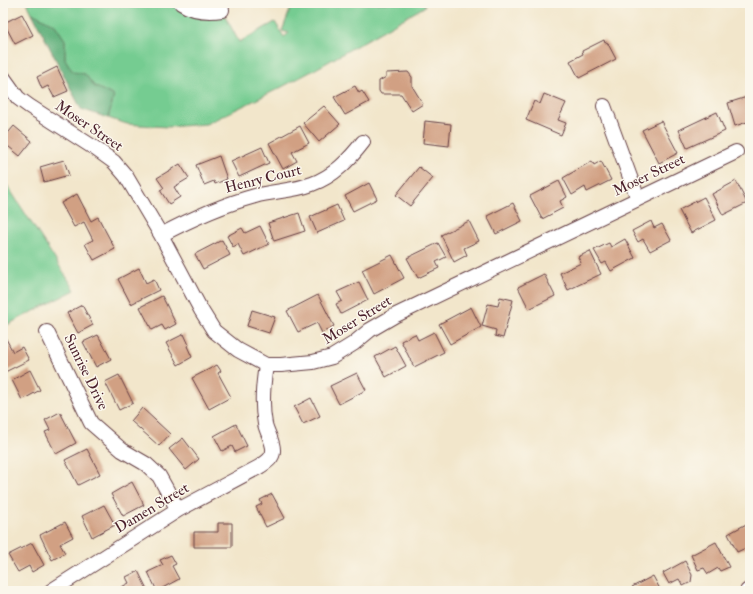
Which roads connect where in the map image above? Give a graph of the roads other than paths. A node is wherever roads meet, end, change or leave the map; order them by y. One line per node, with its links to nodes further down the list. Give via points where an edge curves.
1 (181, 3): 2 (street, via 192,9)
2 (222, 10)
3 (3, 77): 8 (street, Moser Street, via 23,102 114,162 126,176)
4 (604, 106): 7 (street)
5 (363, 142): 8 (street, Henry Court, via 351,158 335,172 312,184 255,196 227,205)
6 (736, 152): 7 (street, Moser Street)
7 (638, 199): 10 (street, Moser Street, via 394,316 332,357 313,362)
8 (161, 235): 10 (street, Moser Street, via 214,331 238,350)
9 (47, 332): 11 (street, Sunrise Drive, via 91,423 122,450 160,476)
10 (266, 365): 11 (street, Damen Street, via 262,400 266,428 273,450 272,457 259,467)
11 (178, 510): 13 (street, Damen Street)
12 (750, 589): 14 (street)
13 (51, 591)
14 (746, 591)

